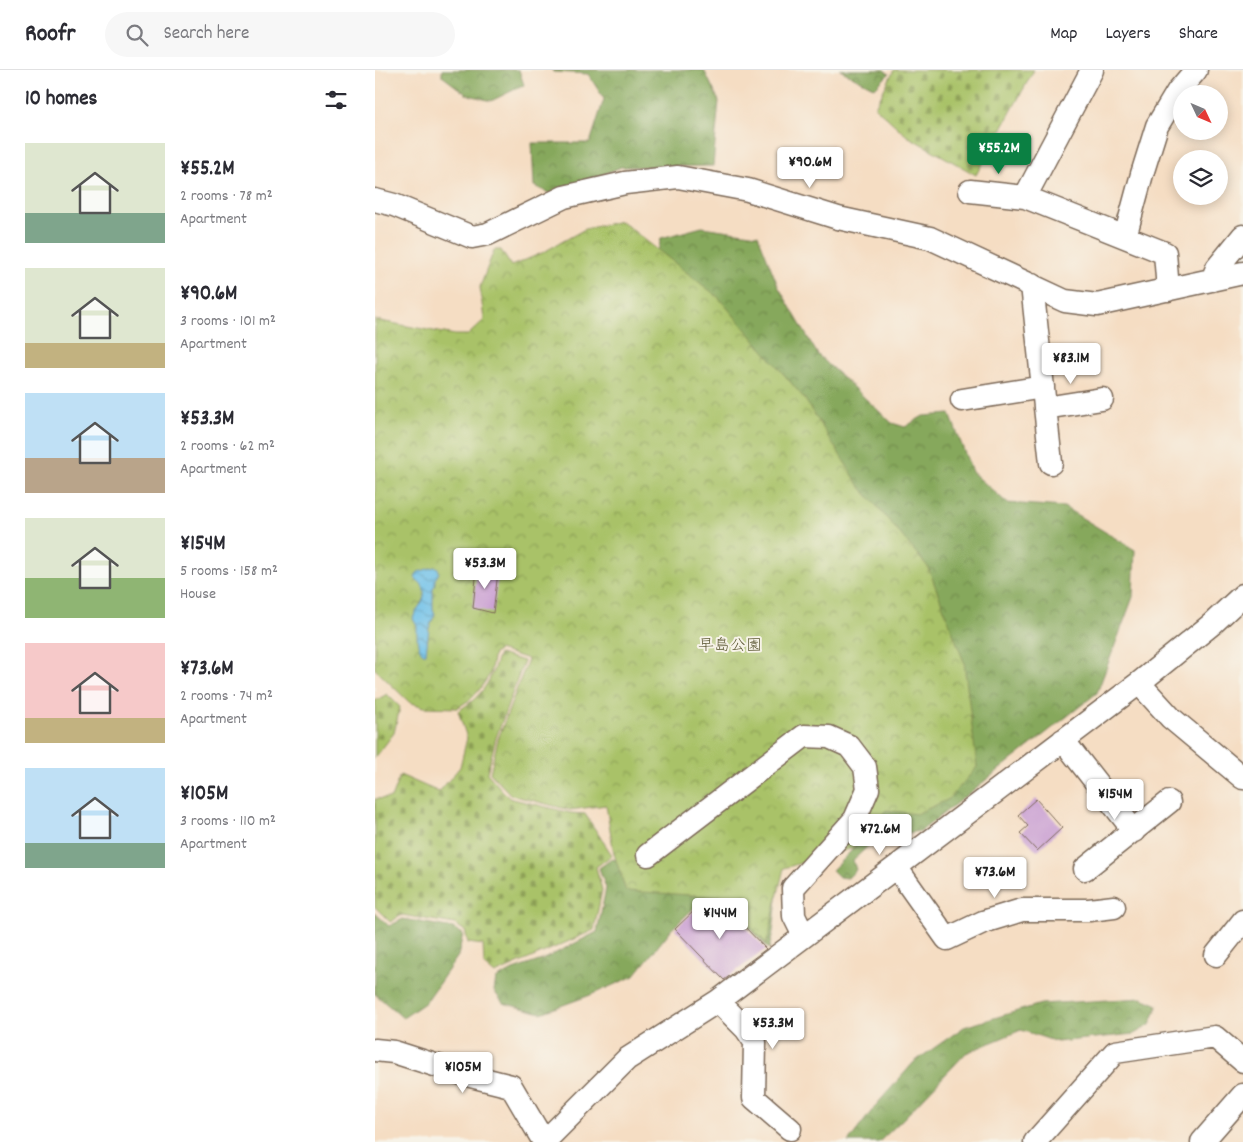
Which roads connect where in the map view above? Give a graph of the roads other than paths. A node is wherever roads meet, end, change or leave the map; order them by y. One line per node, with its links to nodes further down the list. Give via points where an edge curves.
1 (1093, 70): 4 (street)
2 (1196, 70): 7 (street, via 1177,91 1157,126)
3 (970, 191): 4 (street)
4 (1025, 197): 7 (street)
5 (375, 200): 10 (street, via 472,237 488,234 564,197 625,183 678,178 748,190 838,218 930,238)
6 (1243, 236): 9 (street, via 1217,268)
7 (1125, 237): 11 (street, via 1165,253)
8 (1243, 273): 9 (street)
9 (1212, 280): 11 (street)
10 (1032, 285): 11 (street, via 1065,301 1097,305); 12 (street)
11 (1168, 290)
12 (1044, 397): 13 (street); 14 (street); 15 (street)
13 (1102, 399)
14 (962, 400)
15 (1051, 463)
16 (1243, 595): 17 (street)
17 (1139, 683): 18 (street); 19 (street, via 1171,718)
18 (1063, 740): 21 (street); 23 (street)
19 (1243, 778)
20 (1169, 802): 21 (street)
21 (1134, 830): 24 (street)
22 (648, 855): 27 (street, via 804,736 829,737 849,746 865,767 868,789 855,819 793,888 794,916)
23 (896, 867): 25 (street, via 947,939 983,922 1022,910); 27 (street)
24 (1085, 869)
25 (1114, 907)
26 (1243, 922): 28 (street)
27 (804, 936): 29 (street)
28 (1216, 956)
29 (718, 1001): 33 (street, via 755,1042 754,1098); 34 (street, via 627,1059)
30 (375, 1050): 34 (street, via 394,1052 511,1086)
31 (1243, 1061): 35 (street, via 1215,1037 1115,1052)
32 (1243, 1095): 36 (street)
33 (790, 1129)
34 (544, 1142)
35 (1035, 1142)
36 (1201, 1142)

